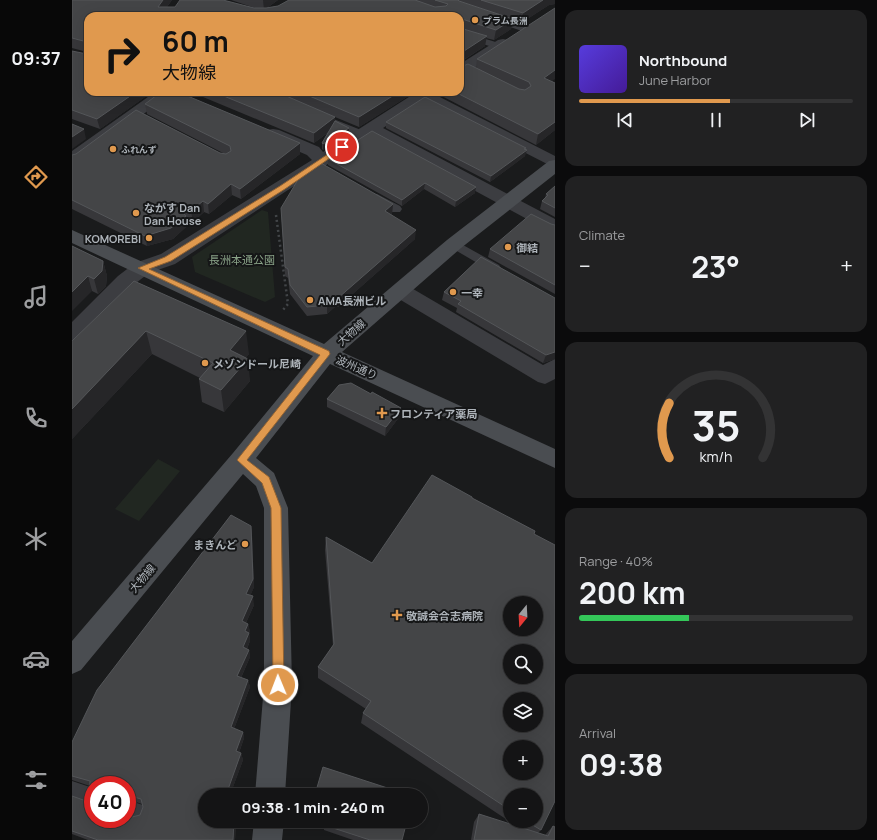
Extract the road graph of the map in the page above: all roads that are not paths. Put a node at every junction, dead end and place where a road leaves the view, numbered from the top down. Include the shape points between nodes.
1 (483, 15) edge
2 (531, 25) joint
3 (464, 35) edge
4 (499, 46) junction
5 (467, 71) edge
6 (168, 96) edge
7 (419, 96) edge
8 (429, 96) edge
9 (321, 116) edge
10 (256, 128) edge
11 (84, 130) edge
12 (367, 131) junction
13 (102, 138) junction
14 (72, 159) edge
15 (555, 164) edge
16 (323, 165) junction
17 (370, 194) edge
18 (509, 202) junction
19 (396, 209) dead end
20 (555, 227) edge
21 (72, 236) edge
22 (454, 244) junction
23 (142, 268) junction
24 (508, 275) edge
25 (401, 291) junction
26 (72, 335) edge
27 (326, 354) junction
28 (555, 367) edge
29 (555, 459) edge
30 (241, 460) junction
31 (72, 661) edge
32 (271, 788) edge
33 (72, 790) edge
34 (84, 794) edge
35 (268, 828) edge
36 (267, 840) edge

1 - 2 lane
2 - 4 street
3 - 4 lane
4 - 5 street
6 - 13 street via 142,117
7 - 12 street
8 - 15 street
9 - 12 lane
10 - 16 street via 312,151
11 - 13 street
12 - 16 street
12 - 18 street
13 - 14 street
15 - 18 street, 大物線
16 - 23 street via 168,259
17 - 19 lane
18 - 20 street
18 - 22 street, 大物線
21 - 23 street, 波州通り
22 - 24 lane
22 - 25 street, 大物線
23 - 26 street via 125,281
23 - 27 street, 波州通り
25 - 27 street, 大物線
25 - 28 street via 545,376
27 - 29 street, 波州通り via 368,371
27 - 30 street, 大物線
30 - 31 street, 大物線
30 - 32 street via 266,480 276,508 278,685
33 - 34 lane
35 - 36 street

